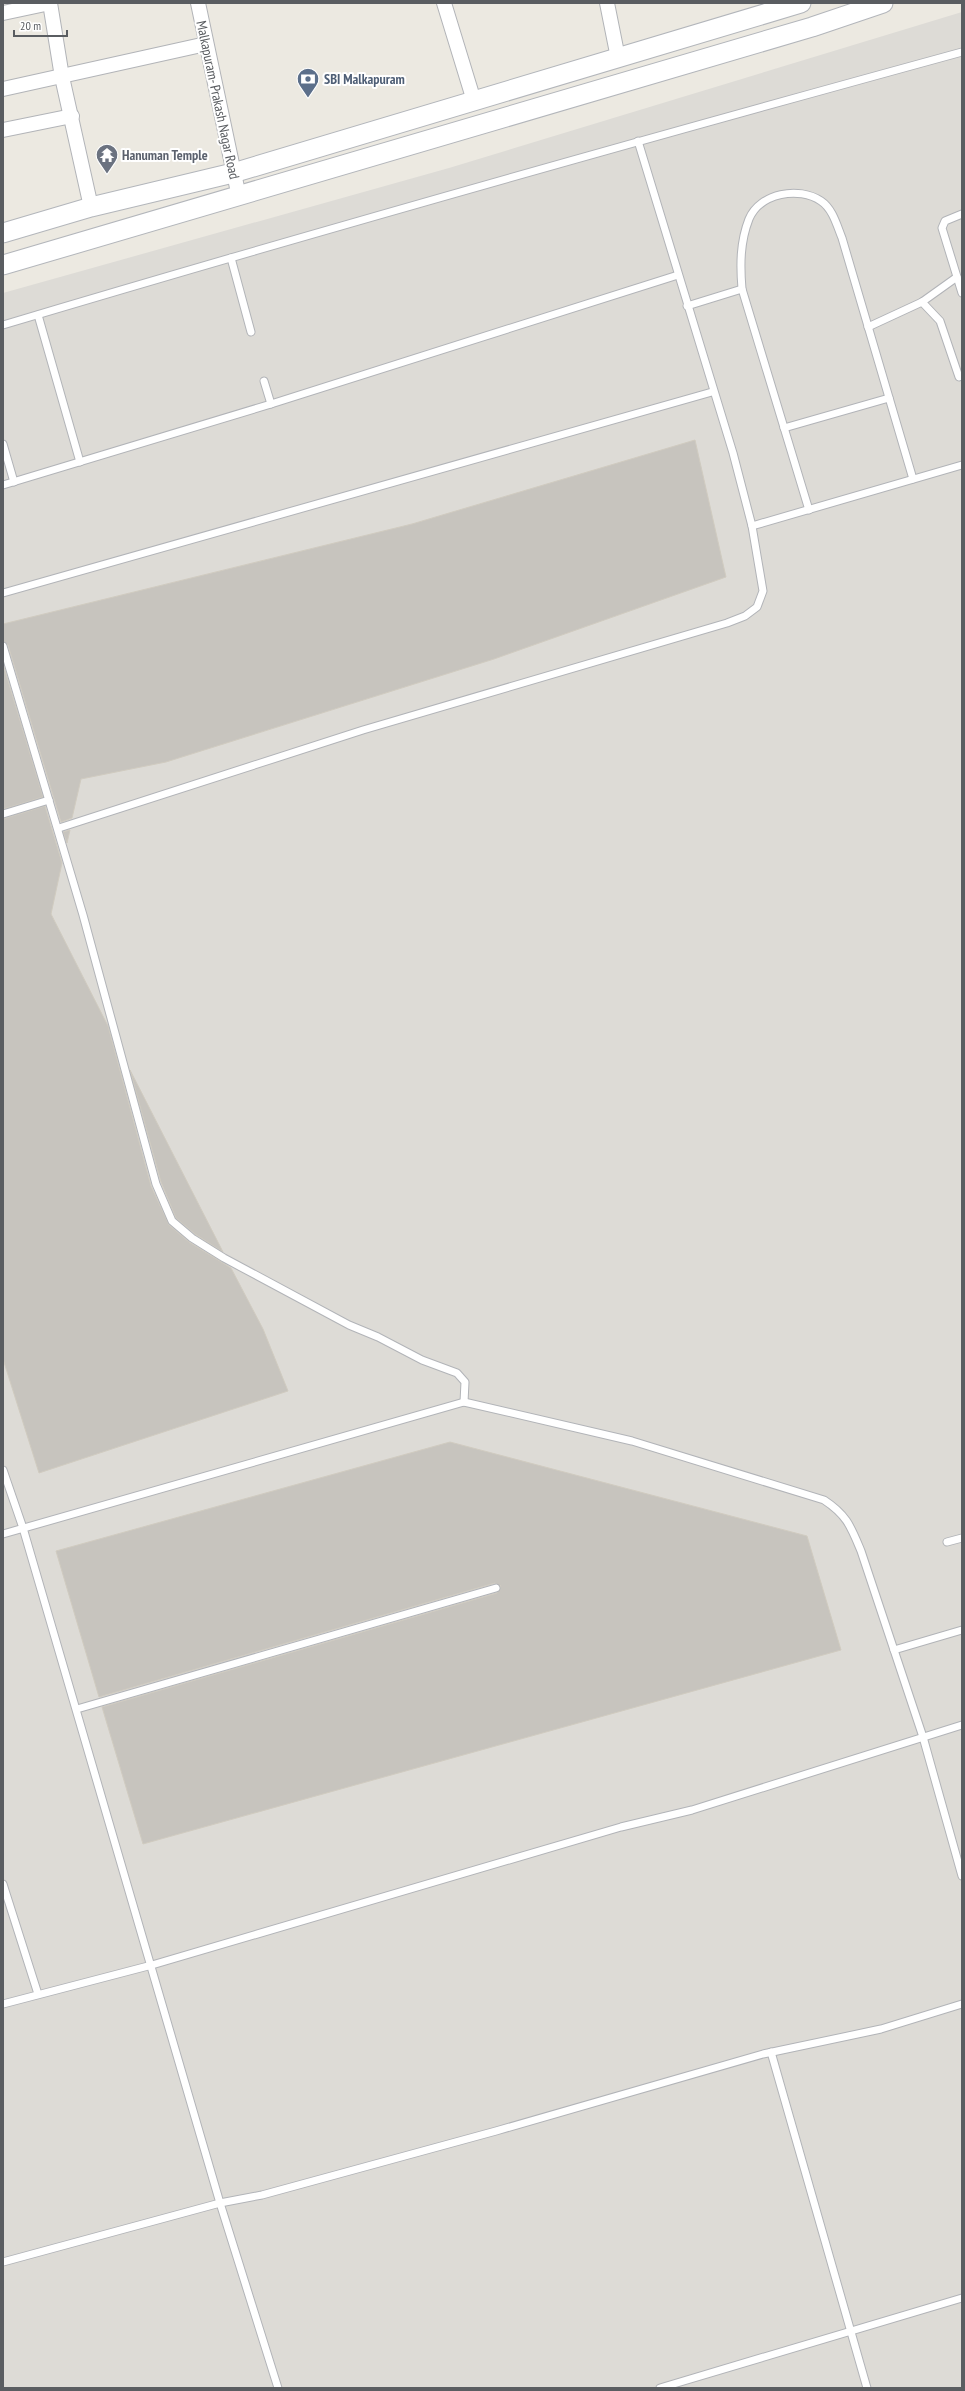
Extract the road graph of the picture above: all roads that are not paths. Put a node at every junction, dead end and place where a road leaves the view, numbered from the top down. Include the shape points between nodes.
1 (50, 3) edge
2 (198, 3) edge
3 (444, 3) edge
4 (607, 3) edge
5 (801, 3) edge
6 (883, 3) edge
7 (3, 13) edge
8 (206, 44) junction
9 (962, 52) edge
10 (618, 58) junction
11 (62, 77) junction
12 (3, 89) edge
13 (474, 101) junction
14 (72, 116) junction
15 (3, 130) edge
16 (638, 141) junction
17 (232, 173) junction
18 (239, 197) junction
19 (91, 207) junction
20 (962, 214) edge
21 (3, 233) edge
22 (231, 258) junction
23 (3, 265) edge
24 (678, 275) junction
25 (957, 277) junction
26 (742, 289) junction
27 (962, 293) edge
28 (922, 302) junction
29 (687, 306) junction
30 (38, 315) junction
31 (3, 325) edge
32 (868, 327) junction
33 (251, 332) dead end
34 (959, 377) dead end
35 (264, 381) dead end
36 (712, 392) junction
37 (889, 398) junction
38 (271, 404) junction
39 (784, 428) junction
40 (3, 444) edge
41 (80, 462) junction
42 (962, 465) edge
43 (913, 479) junction
44 (14, 482) junction
45 (3, 485) edge
46 (809, 510) junction
47 (752, 526) junction
48 (3, 593) edge
49 (3, 646) edge
50 (49, 800) junction
51 (3, 814) edge
52 (59, 828) junction
53 (464, 1402) junction
54 (3, 1470) edge
55 (24, 1528) junction
56 (3, 1534) edge
57 (962, 1538) edge
58 (948, 1542) dead end
59 (496, 1588) dead end
60 (962, 1630) edge
61 (894, 1650) junction
62 (77, 1709) junction
63 (962, 1725) edge
64 (923, 1737) junction
65 (962, 1876) edge
66 (3, 1884) edge
67 (152, 1965) junction
68 (38, 1994) junction
69 (3, 2004) edge
70 (962, 2004) edge
71 (771, 2052) junction
72 (220, 2203) junction
73 (3, 2262) edge
74 (962, 2298) edge
75 (850, 2332) junction
76 (278, 2388) edge
77 (660, 2388) edge
78 (867, 2388) edge

1 - 7 street
1 - 11 street
2 - 8 street, Malkapuram- Prakash Nagar Road
3 - 13 street
4 - 10 street
5 - 10 main road
6 - 18 main road via 804,29
8 - 11 street
8 - 17 street, Malkapuram- Prakash Nagar Road
9 - 16 lane
10 - 13 main road
11 - 12 street
11 - 14 street
13 - 17 main road
14 - 15 street
14 - 19 street
16 - 22 lane
16 - 24 lane
17 - 18 street, Malkapuram- Prakash Nagar Road
17 - 19 main road
18 - 23 main road
19 - 21 main road
20 - 25 lane via 945,221 942,228
22 - 30 lane
22 - 33 lane
24 - 29 lane
24 - 38 lane
25 - 27 lane
25 - 28 lane
26 - 29 lane
26 - 32 lane via 740,258 749,218 763,202 786,192 804,194 821,201 832,215 842,238
26 - 39 lane
28 - 32 lane
28 - 34 lane via 940,321
29 - 36 lane
30 - 31 lane
30 - 41 lane
32 - 37 lane
35 - 38 lane
36 - 47 lane via 733,453
36 - 48 lane
37 - 39 lane
37 - 43 lane
38 - 41 lane
39 - 46 lane
40 - 44 lane
41 - 44 lane
42 - 43 lane
43 - 46 lane
44 - 45 lane
46 - 47 lane
47 - 52 lane via 763,591 757,607 745,616 719,626 363,730
49 - 50 lane
50 - 51 lane
50 - 52 lane
52 - 53 lane via 156,1184 172,1221 192,1238 224,1258 349,1325 422,1360 457,1373 465,1382
53 - 55 lane
53 - 61 lane via 632,1441 824,1500 840,1510 850,1524
54 - 55 lane
55 - 56 lane
55 - 62 lane
57 - 58 lane
59 - 62 lane
60 - 61 lane
61 - 64 lane
62 - 67 lane
63 - 64 lane
64 - 65 lane
64 - 67 lane via 692,1810 621,1827
66 - 68 lane
67 - 68 lane
67 - 72 lane
68 - 69 lane
70 - 71 lane via 880,2029
71 - 72 lane via 262,2195
71 - 75 lane
72 - 73 lane
72 - 76 lane
74 - 75 lane
75 - 77 lane
75 - 78 lane

